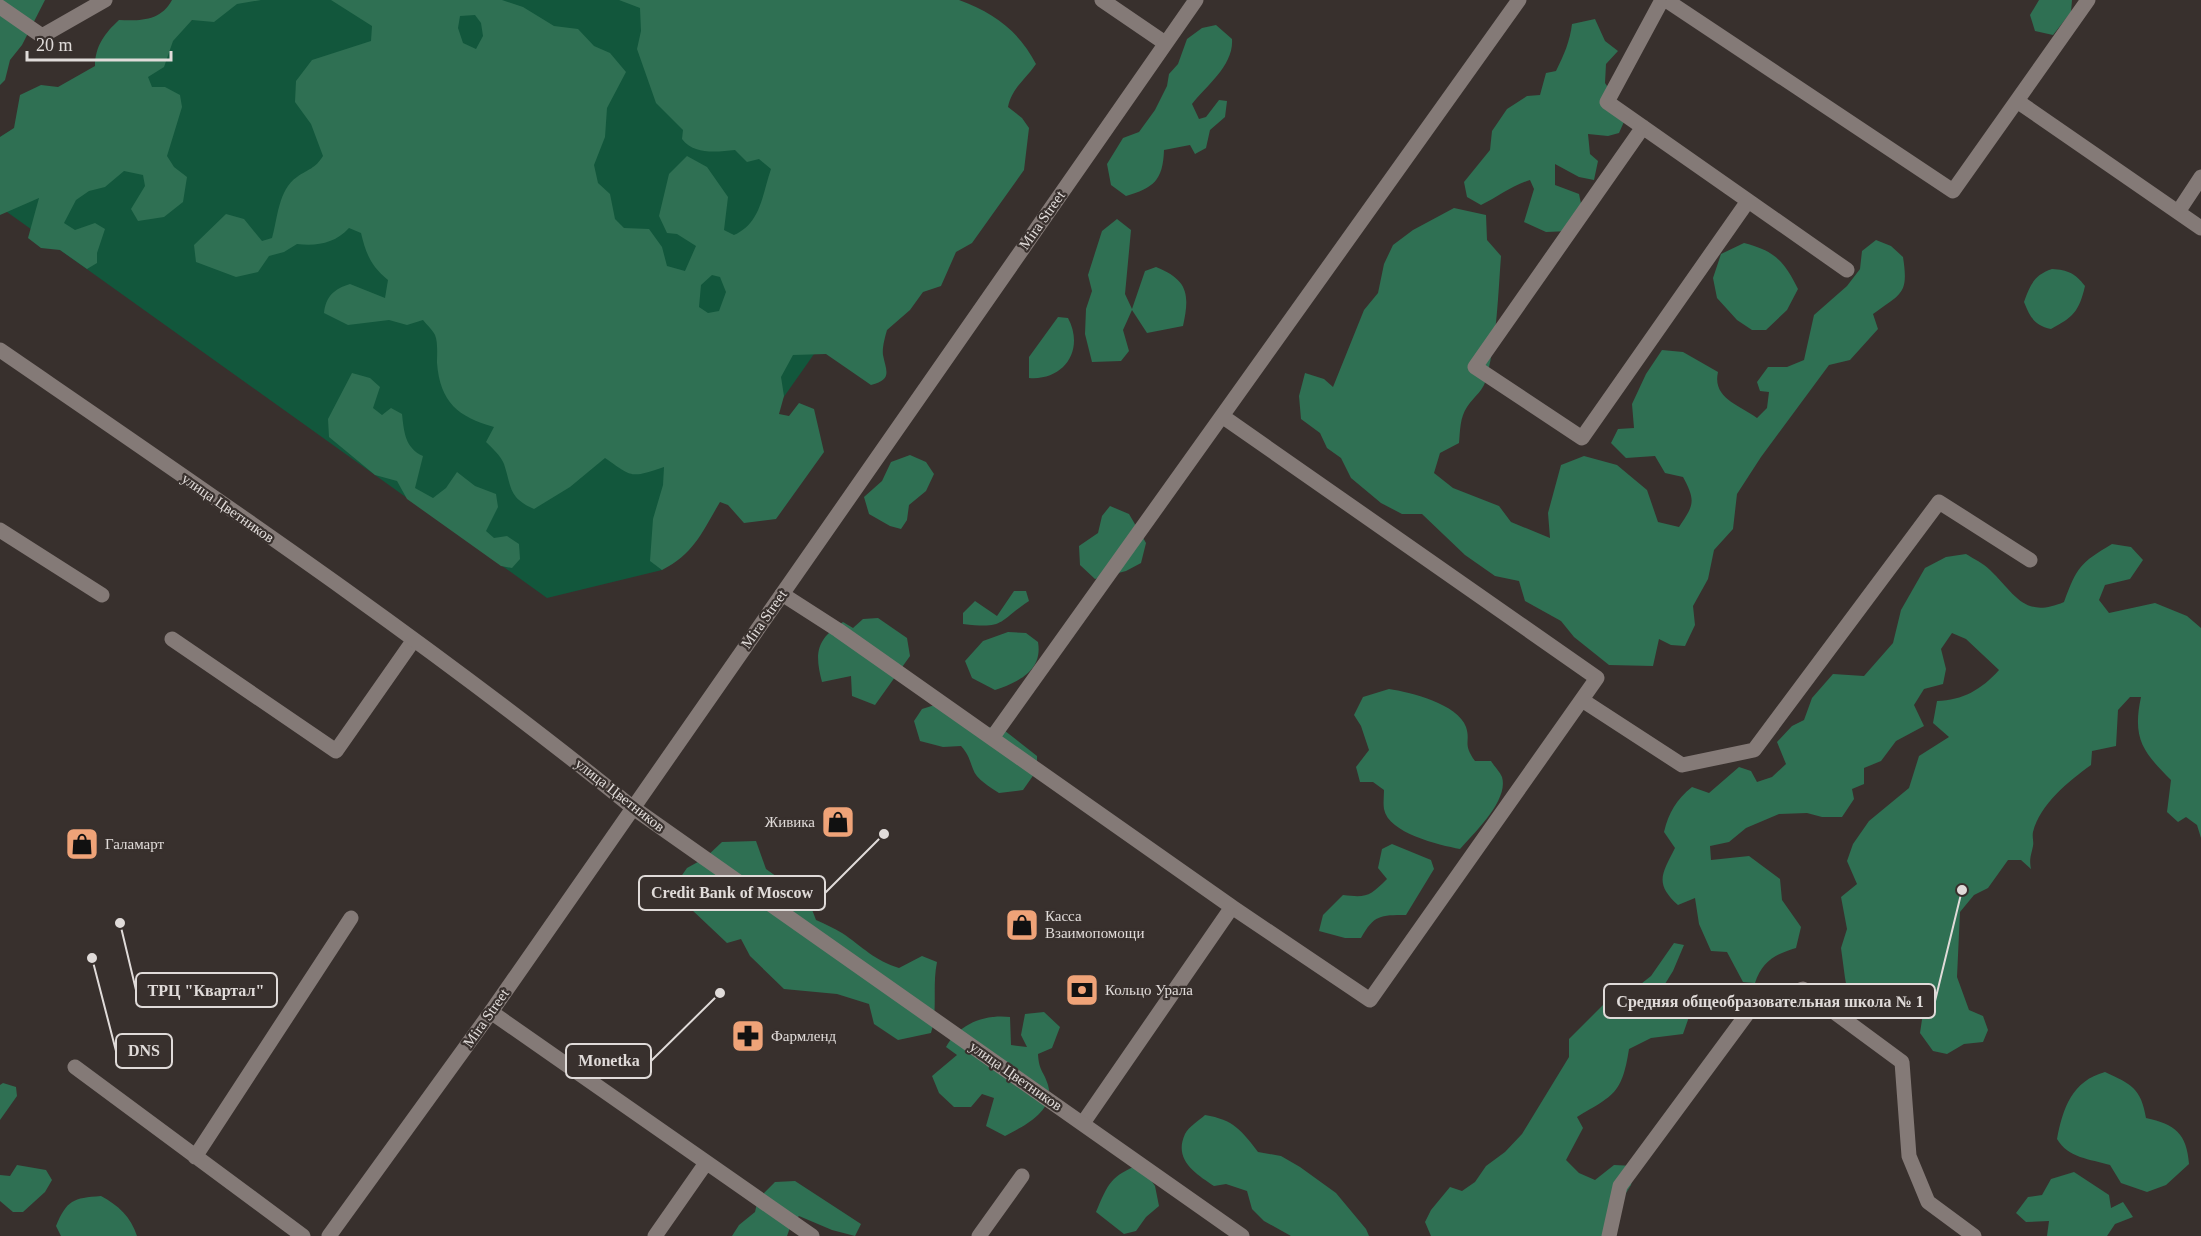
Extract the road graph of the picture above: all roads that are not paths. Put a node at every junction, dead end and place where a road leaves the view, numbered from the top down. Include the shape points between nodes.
1 (105, 0) edge
2 (1102, 0) edge
3 (1196, 0) edge
4 (1520, 0) edge
5 (1664, 0) edge
6 (2088, 0) edge
7 (0, 7) edge
8 (1165, 43) junction
9 (2017, 101) junction
10 (1643, 127) junction
11 (2201, 177) edge
12 (1748, 201) junction
13 (2178, 212) junction
14 (2201, 228) edge
15 (1847, 270) dead end
16 (0, 350) edge
17 (1222, 416) junction
18 (0, 530) edge
19 (2030, 560) dead end
20 (782, 594) junction
21 (102, 595) dead end
22 (172, 639) dead end
23 (413, 641) junction
24 (1582, 700) junction
25 (992, 738) junction
26 (633, 807) junction
27 (1232, 908) junction
28 (351, 918) dead end
29 (490, 1012) junction
30 (75, 1067) dead end
31 (1083, 1123) junction
32 (195, 1157) junction
33 (706, 1162) junction
34 (1022, 1176) dead end
35 (303, 1236) edge
36 (329, 1236) edge
37 (656, 1236) edge
38 (812, 1236) edge
39 (979, 1236) edge
40 (1242, 1236) edge
41 (1609, 1236) edge
42 (1974, 1236) edge

1 - 7 street via 42,36
2 - 8 street
3 - 8 street, Mira Street
4 - 17 street
5 - 9 street via 1953,191
5 - 10 street via 1607,102
6 - 9 street
8 - 20 street, Mira Street
9 - 13 street
10 - 12 street
10 - 12 street via 1475,367 1582,438
11 - 13 street
12 - 15 street
13 - 14 street
16 - 23 street, улица Цветников via 230,508
17 - 24 street via 1597,678
17 - 25 street
18 - 21 street
19 - 24 street via 1939,502 1754,750 1682,765
20 - 25 street
20 - 26 street, Mira Street
22 - 23 street via 336,751
23 - 26 street, улица Цветников via 547,738
24 - 27 street via 1370,1000
25 - 27 street
26 - 29 street, Mira Street
26 - 31 street, улица Цветников
27 - 31 street
28 - 32 street
29 - 33 street
29 - 36 street, Mira Street
30 - 32 street
31 - 40 street, улица Цветников
32 - 35 street
33 - 37 street
33 - 38 street
34 - 39 street
41 - 42 street via 1620,1186 1750,1010 1803,989 1902,1062 1909,1156 1928,1202

